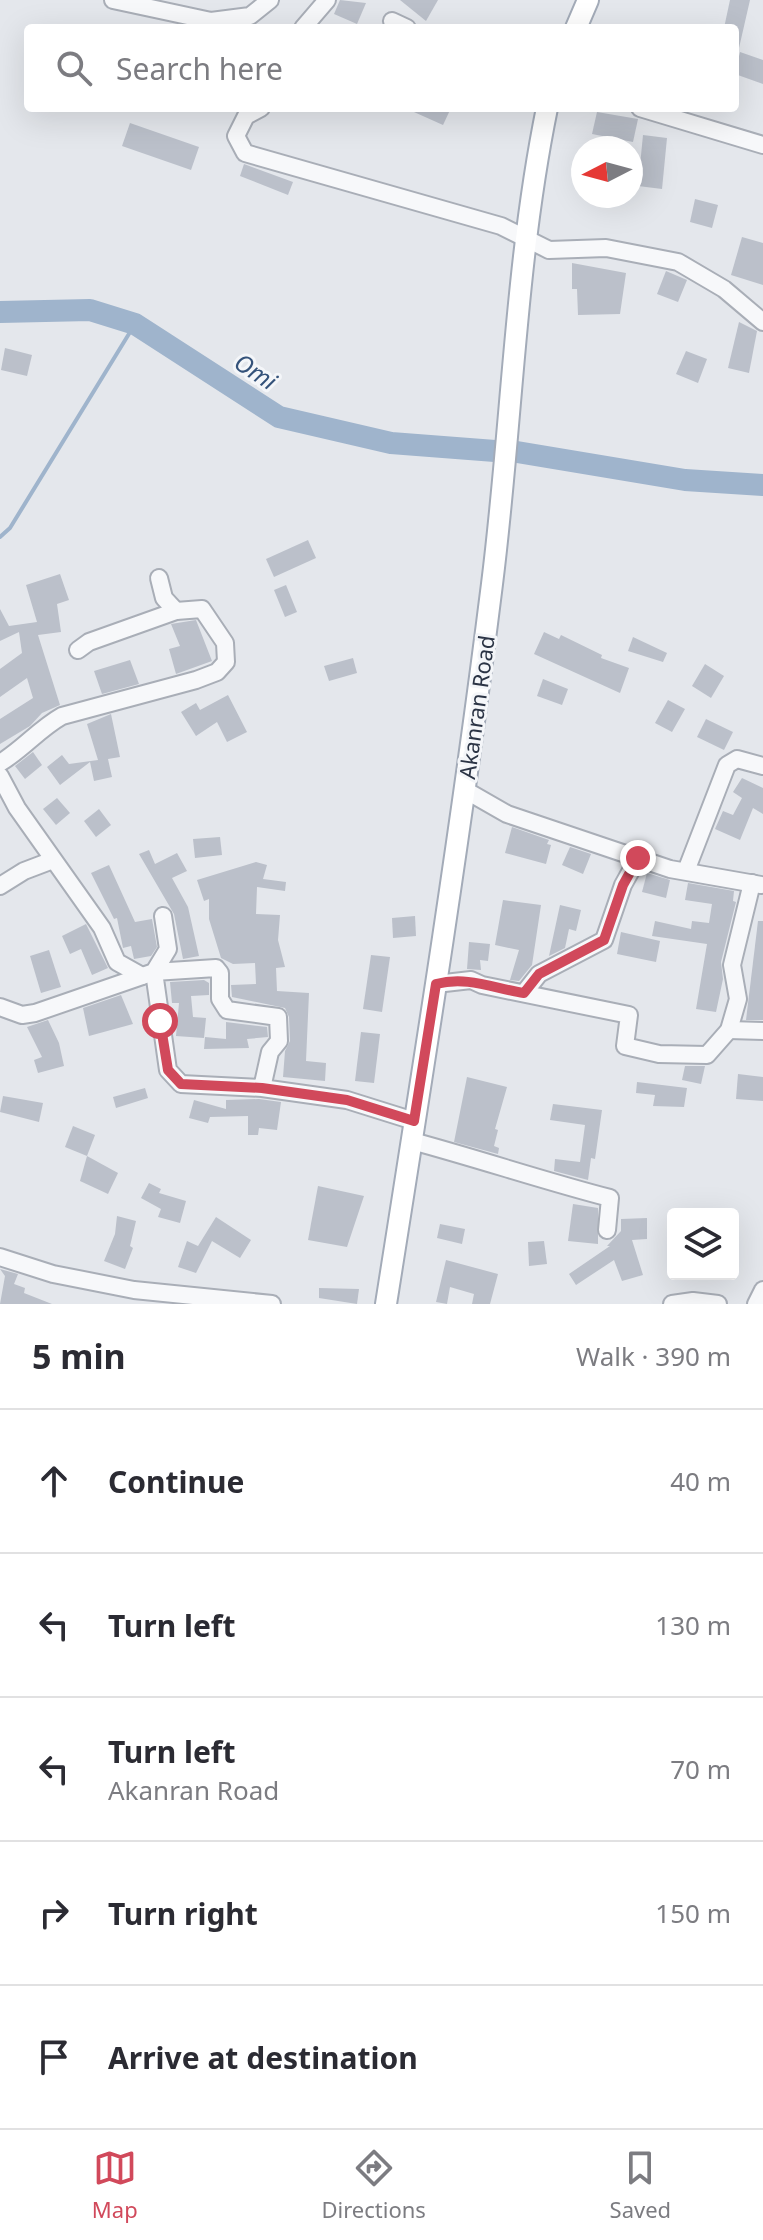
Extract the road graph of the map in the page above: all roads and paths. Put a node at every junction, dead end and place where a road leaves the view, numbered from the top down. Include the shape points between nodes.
1 (113, 0) edge
2 (270, 0) edge
3 (327, 0) edge
4 (581, 2) edge
5 (306, 24) edge
6 (577, 24) edge
7 (254, 112) edge
8 (546, 112) edge
9 (653, 112) edge
10 (763, 145) edge
11 (527, 237) junction
12 (763, 322) edge
13 (159, 578) dead end
14 (176, 611) junction
15 (78, 650) dead end
16 (0, 763) edge
17 (763, 766) edge
18 (0, 776) edge
19 (465, 790) junction
20 (638, 858) junction
21 (53, 860) junction
22 (686, 871) junction
23 (758, 885) edge
24 (0, 886) edge
25 (163, 916) dead end
26 (148, 974) junction
27 (436, 984) junction
28 (524, 993) junction
29 (0, 1007) edge
30 (729, 1030) junction
31 (763, 1031) edge
32 (262, 1088) junction
33 (413, 1131) junction
34 (607, 1230) dead end
35 (0, 1257) edge
36 (763, 1290) edge
37 (272, 1304) edge
38 (386, 1304) edge
39 (672, 1304) edge
40 (718, 1304) edge
41 (756, 1304) edge

1 - 2 street via 211,21 250,16
3 - 5 street
4 - 6 main road
7 - 11 street via 236,136 245,153
8 - 11 main road, Akanran Road
9 - 10 street
11 - 12 street via 549,250 606,248 678,262 724,289
11 - 19 main road, Akanran Road
13 - 14 street via 164,598
14 - 15 street
14 - 16 street via 202,609 209,615 225,643 226,662 217,672 62,716
17 - 22 street via 737,759 727,765
18 - 21 street
19 - 20 street via 507,814
19 - 27 main road, Akanran Road
20 - 22 street
20 - 28 street via 604,940 539,974
21 - 24 street
21 - 26 street via 102,928 117,962
22 - 23 street
23 - 30 street via 735,939 732,965 738,999
25 - 26 street via 168,949
26 - 29 street via 35,1013 22,1015
26 - 32 street via 168,1070 181,1084
26 - 32 street via 216,968 227,1010 278,1017 279,1041 270,1052
27 - 28 street via 471,980
27 - 33 main road, Akanran Road
28 - 30 street via 629,1015 625,1046 659,1054 707,1055
30 - 31 street
32 - 33 street via 347,1100
33 - 34 street via 523,1176 610,1198
33 - 38 main road, Akanran Road
35 - 37 street via 134,1290
36 - 41 street
39 - 40 street

